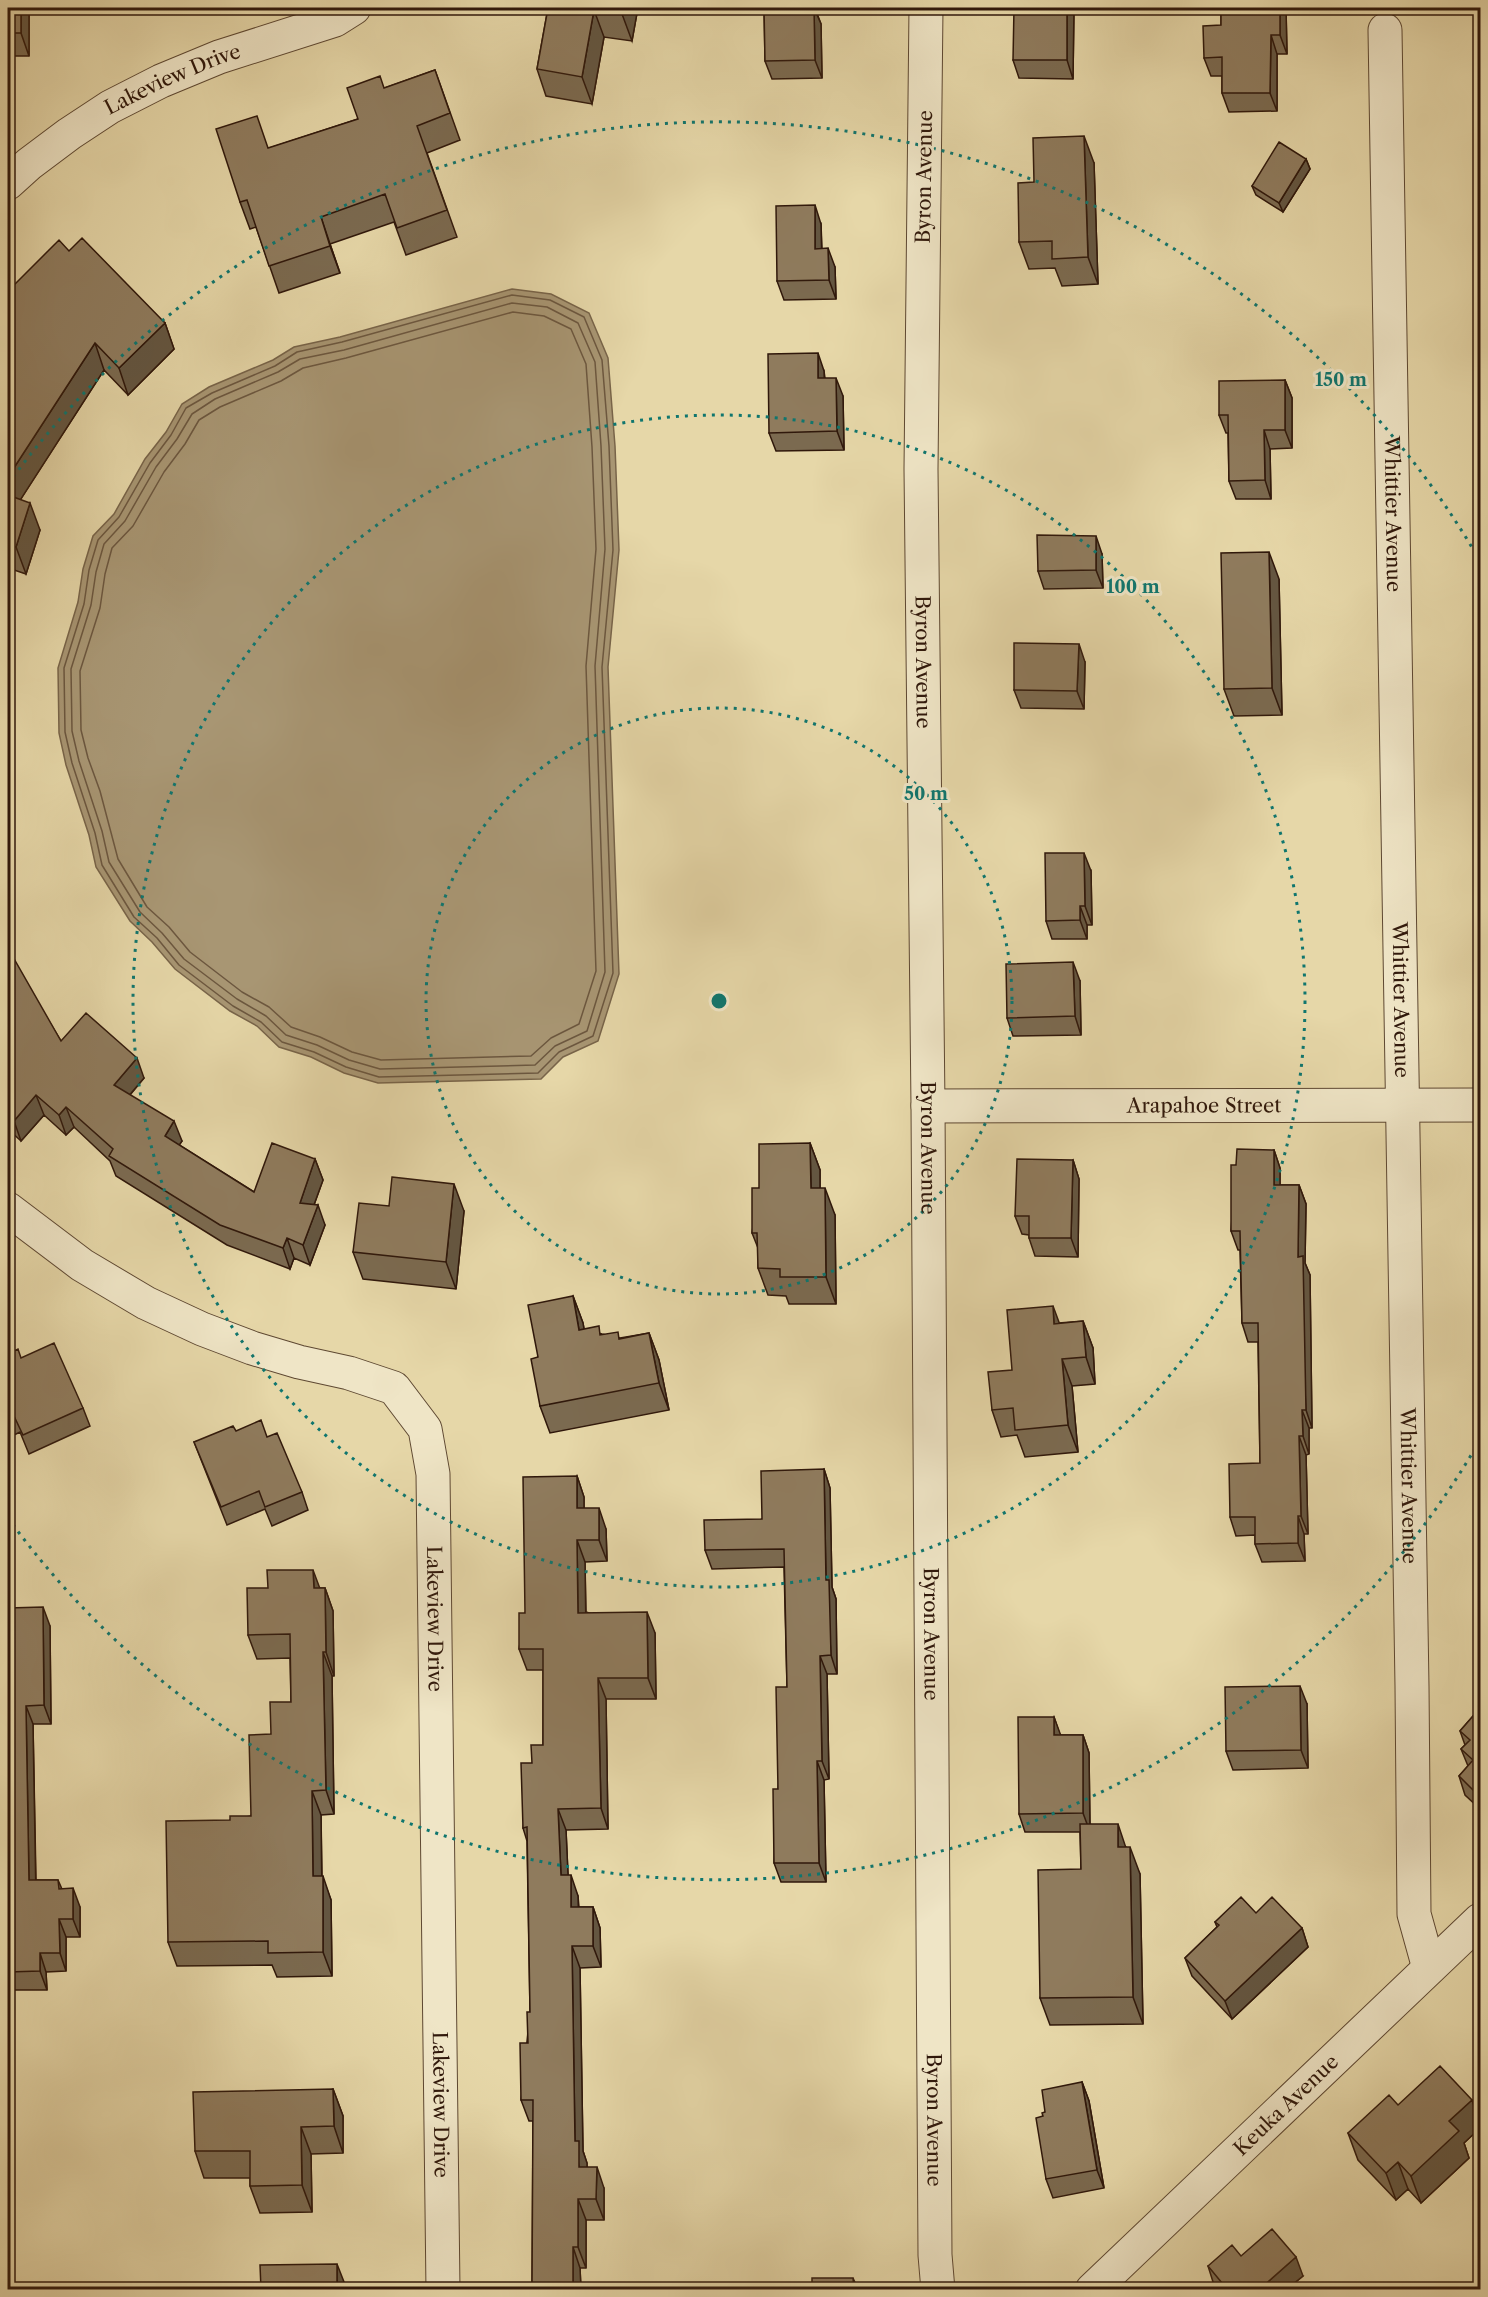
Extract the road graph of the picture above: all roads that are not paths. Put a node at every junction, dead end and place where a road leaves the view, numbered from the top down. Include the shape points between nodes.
1 (354, 8) edge
2 (926, 8) edge
3 (1384, 30) dead end
4 (8, 183) edge
5 (1401, 1104) junction
6 (1480, 1105) edge
7 (928, 1106) junction
8 (8, 1209) edge
9 (1480, 1920) edge
10 (1429, 1968) junction
11 (443, 2289) edge
12 (938, 2289) edge
13 (1092, 2289) edge

1 - 4 street, Lakeview Drive via 335,20 219,57 160,81 69,134
2 - 7 street, Byron Avenue via 921,469
3 - 5 street, Whittier Avenue
5 - 6 street, Arapahoe Street
5 - 7 street, Arapahoe Street
5 - 10 street, Whittier Avenue via 1414,1914
7 - 12 street, Byron Avenue via 934,2243
8 - 11 street, Lakeview Drive via 82,1265 146,1303 202,1329 252,1348 394,1388 425,1429 433,1474
9 - 10 street, Keuka Avenue
10 - 13 street, Keuka Avenue

